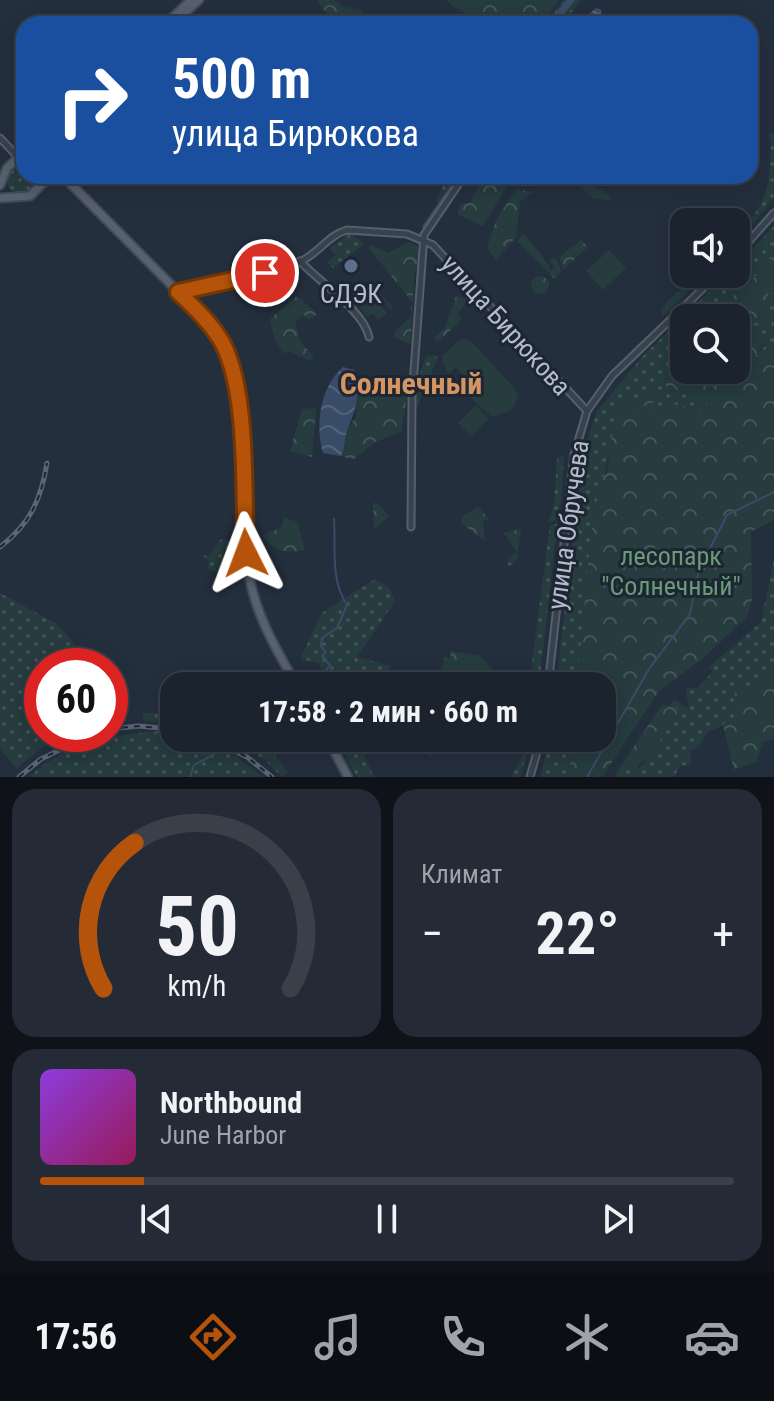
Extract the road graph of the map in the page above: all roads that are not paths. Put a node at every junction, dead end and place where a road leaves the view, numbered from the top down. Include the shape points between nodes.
1 (191, 0) edge
2 (199, 0) edge
3 (174, 16) edge
4 (182, 16) edge
5 (0, 138) edge
6 (16, 150) edge
7 (16, 161) edge
8 (1, 181) edge
9 (42, 184) edge
10 (69, 184) edge
11 (459, 184) edge
12 (16, 197) junction
13 (0, 198) edge
14 (774, 213) edge
15 (424, 240) junction
16 (750, 240) edge
17 (300, 261) junction
18 (703, 288) edge
19 (178, 292) junction
20 (369, 337) dead end
21 (587, 411) junction
22 (411, 527) dead end
23 (290, 672) edge
24 (550, 672) edge
25 (335, 752) edge
26 (537, 752) edge
27 (348, 777) edge
28 (530, 777) edge

1 - 3 main road
2 - 4 main road
5 - 6 street
7 - 8 main road
8 - 12 main road
9 - 12 main road via 30,196
10 - 19 main road
11 - 15 street
12 - 13 main road
14 - 16 street
15 - 17 street, улица Бирюкова via 347,230
15 - 21 street, улица Бирюкова
15 - 22 street, улица Бирюкова via 412,398
17 - 19 street, улица Бирюкова via 255,277
17 - 20 street via 354,309
18 - 21 street, улица Обручева via 612,376
19 - 23 main road via 211,327 240,387 249,578 261,618
21 - 24 street, улица Обручева via 574,455
25 - 27 main road
26 - 28 street

